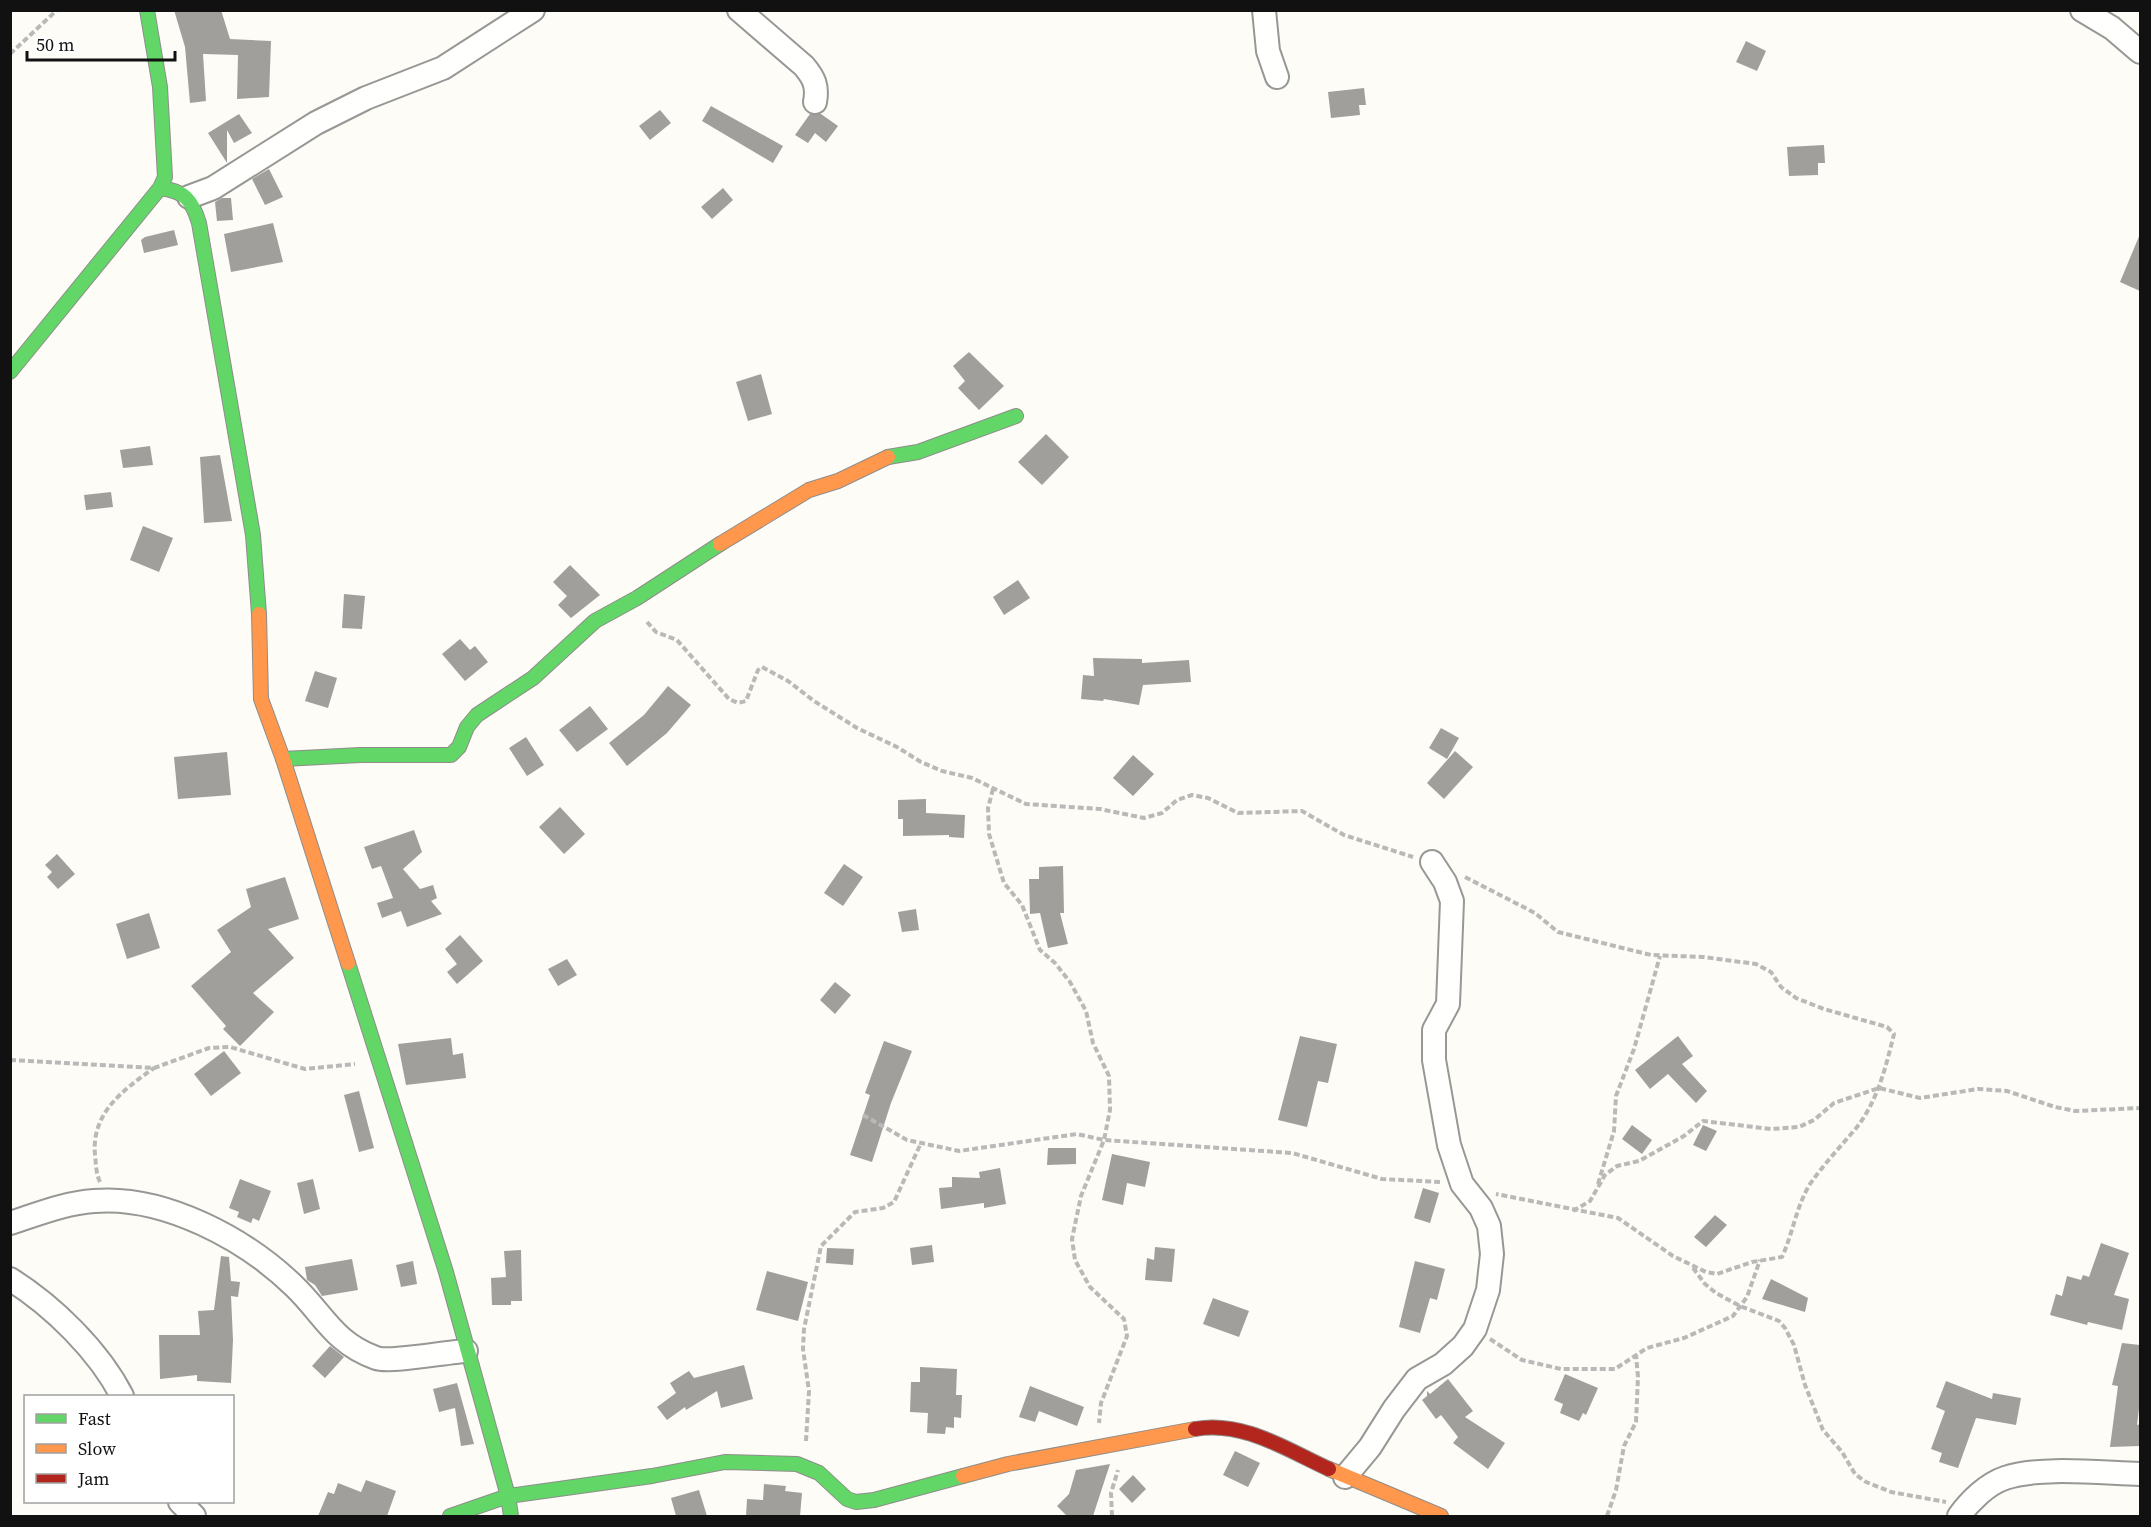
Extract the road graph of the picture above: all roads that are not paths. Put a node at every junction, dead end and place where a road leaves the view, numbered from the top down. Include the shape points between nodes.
1 (147, 10) edge
2 (533, 10) edge
3 (740, 10) edge
4 (1264, 10) edge
5 (2082, 10) edge
6 (2140, 52) edge
7 (1277, 76) dead end
8 (815, 102) dead end
9 (160, 188) junction
10 (189, 197) junction
11 (10, 372) edge
12 (1016, 416) dead end
13 (283, 759) junction
14 (1432, 862) dead end
15 (10, 1223) edge
16 (10, 1279) edge
17 (466, 1351) junction
18 (121, 1395) edge
19 (2140, 1474) edge
20 (1346, 1477) junction
21 (181, 1503) edge
22 (508, 1508) edge
23 (1963, 1511) edge
24 (194, 1516) edge
25 (450, 1516) edge
26 (1441, 1516) edge

1 - 9 street via 160,87 165,177
2 - 10 street via 443,68 326,118 213,188
3 - 8 street via 804,66 817,88
4 - 7 street via 1268,51
5 - 6 street via 2112,28
9 - 10 street
9 - 11 street
10 - 13 street via 206,260 253,536 261,699
12 - 13 street via 918,452 881,458 838,482 808,490 751,523 595,621 533,678 477,715 452,755
13 - 17 street via 446,1272
14 - 20 street via 1452,901 1449,1004 1434,1030 1440,1106 1462,1184 1481,1208 1489,1226 1492,1254 1488,1290 1475,1329 1463,1346 1417,1379
15 - 17 street via 57,1207 96,1201 150,1205 181,1213 246,1248 294,1285 335,1335 378,1359
16 - 18 street via 55,1311 105,1369
17 - 22 street
19 - 23 street via 2026,1472 2003,1479
20 - 22 street via 1238,1429 1207,1426 1008,1464 874,1500 856,1502 840,1494 819,1473 797,1464 725,1462
20 - 26 street
21 - 24 street
22 - 25 street

